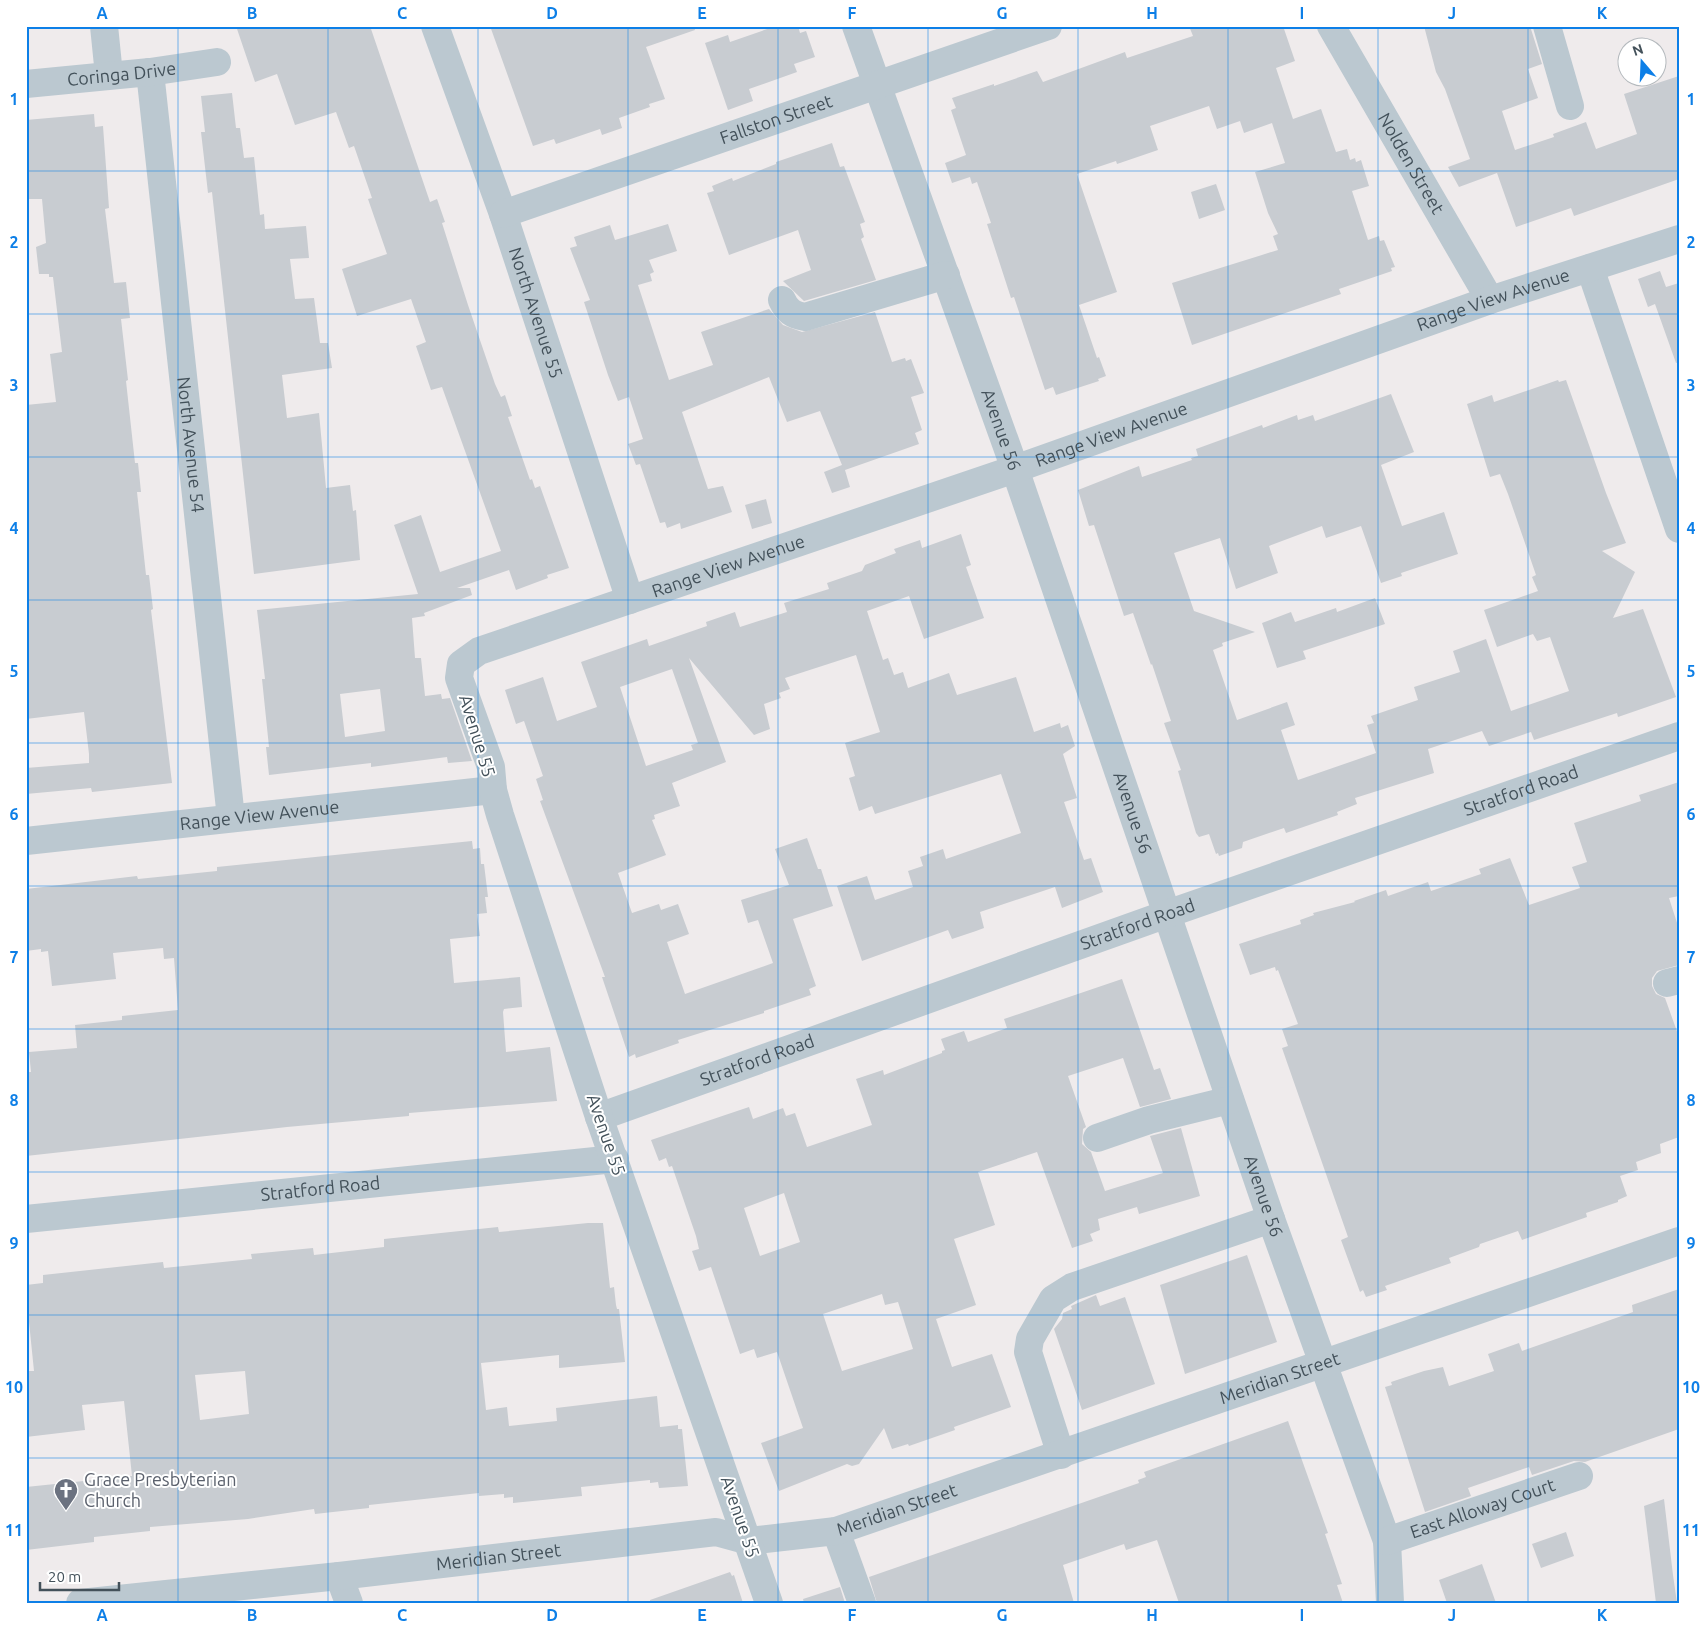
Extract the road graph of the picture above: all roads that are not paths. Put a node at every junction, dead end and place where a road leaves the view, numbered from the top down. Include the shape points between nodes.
1 (104, 26) edge
2 (435, 26) edge
3 (856, 26) edge
4 (1048, 26) edge
5 (1331, 26) edge
6 (1547, 26) edge
7 (216, 62) dead end
8 (150, 72) junction
9 (109, 75) junction
10 (26, 84) edge
11 (877, 85) junction
12 (1570, 106) dead end
13 (503, 214) junction
14 (1679, 239) edge
15 (1590, 268) junction
16 (946, 274) junction
17 (782, 300) dead end
18 (1490, 300) junction
19 (1015, 469) junction
20 (1679, 529) edge
21 (630, 600) junction
22 (462, 664) joint
23 (1679, 736) edge
24 (493, 790) junction
25 (230, 818) junction
26 (26, 841) edge
27 (1167, 914) junction
28 (1230, 1100) junction
29 (599, 1117) junction
30 (1097, 1138) dead end
31 (615, 1159) junction
32 (26, 1219) edge
33 (1271, 1219) junction
34 (1679, 1241) edge
35 (1323, 1365) junction
36 (1061, 1456) junction
37 (1579, 1476) dead end
38 (836, 1531) junction
39 (749, 1541) junction
40 (1387, 1541) junction
41 (339, 1576) junction
42 (80, 1603) edge
43 (349, 1603) edge
44 (769, 1603) edge
45 (862, 1603) edge
46 (1390, 1603) edge

1 - 9 street
2 - 13 street, North Avenue 55
3 - 11 street, Avenue 56
4 - 11 street, Fallston Street
5 - 18 street, Nolden Street
6 - 12 street
7 - 8 street, Coringa Drive
8 - 9 street, Coringa Drive
8 - 25 street, North Avenue 54
9 - 10 street, Coringa Drive
11 - 13 street, Fallston Street
11 - 16 street, Avenue 56
13 - 21 street, North Avenue 55
14 - 15 street, Range View Avenue
15 - 18 street, Range View Avenue
15 - 20 street
16 - 17 street via 805,317 786,310
16 - 19 street, Avenue 56
18 - 19 street, Range View Avenue
19 - 21 street, Range View Avenue
19 - 27 street, Avenue 56
21 - 22 street, Range View Avenue via 479,650
22 - 24 street, Avenue 55 via 459,678 491,767
23 - 27 street, Stratford Road
24 - 25 street, Range View Avenue
24 - 29 street, Avenue 55
25 - 26 street, Range View Avenue
27 - 28 street, Avenue 56
27 - 29 street, Stratford Road
28 - 30 street via 1149,1120
28 - 33 street, Avenue 56
29 - 31 street, Avenue 55
31 - 32 street, Stratford Road
31 - 39 street, Avenue 55
33 - 35 street, Avenue 56
33 - 36 street via 1072,1287 1053,1300 1030,1339 1028,1352
34 - 35 street, Meridian Street
35 - 36 street, Meridian Street
35 - 40 street, Avenue 56
36 - 38 street, Meridian Street
37 - 40 street, East Alloway Court
38 - 39 street, Meridian Street
38 - 45 street
39 - 41 street, Meridian Street via 716,1532
39 - 44 street, Avenue 55
40 - 46 street, Avenue 56
41 - 42 street, Meridian Street
41 - 43 street

